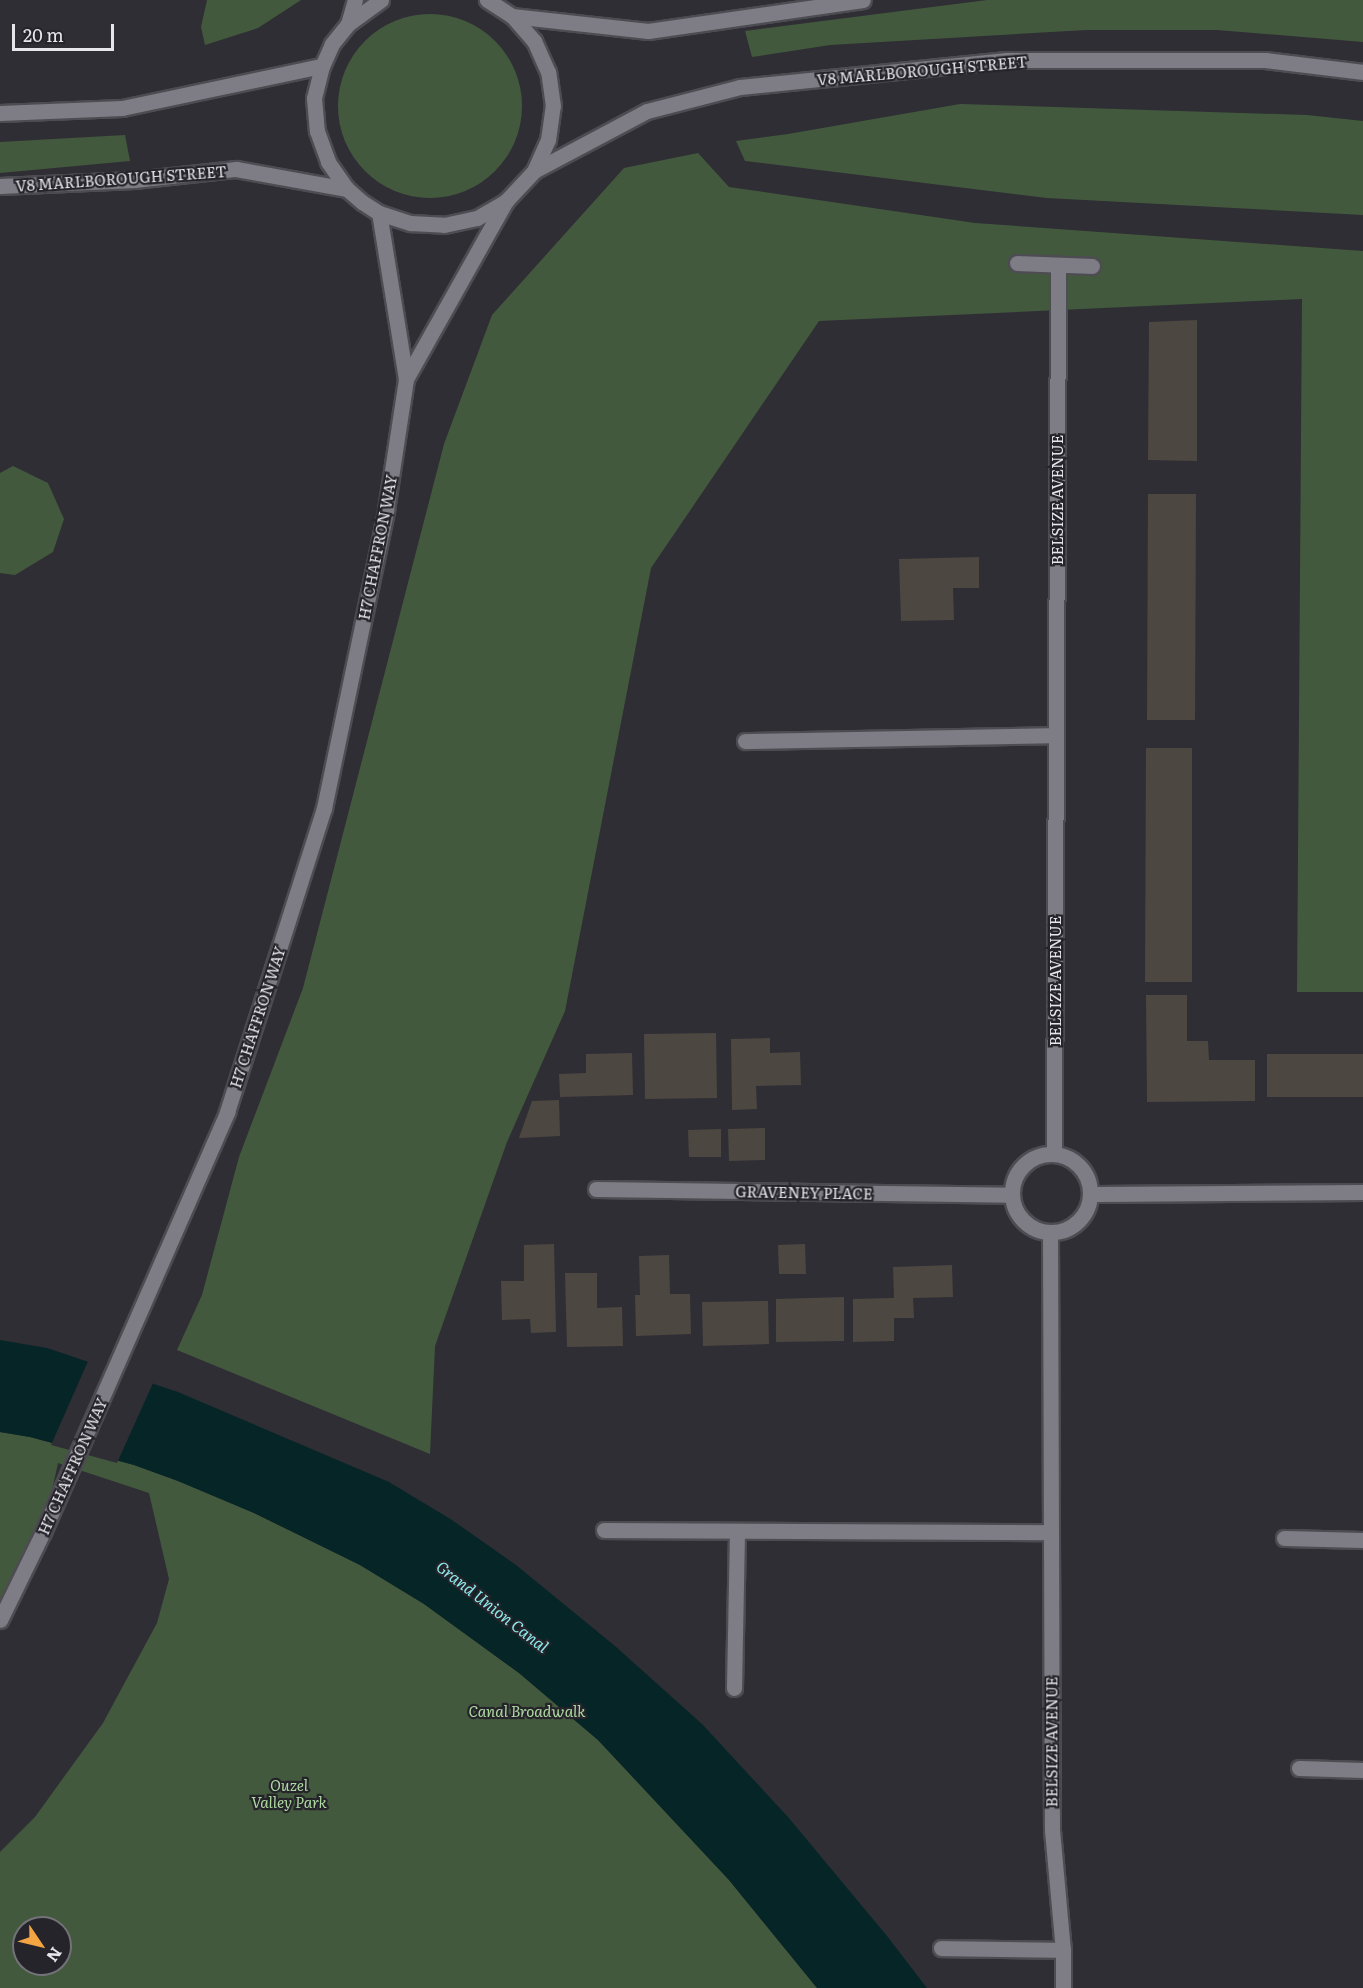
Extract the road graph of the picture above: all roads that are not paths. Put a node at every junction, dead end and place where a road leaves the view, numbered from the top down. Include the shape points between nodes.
1 (356, 0) edge
2 (381, 0) edge
3 (487, 0) edge
4 (863, 0) edge
5 (512, 16) junction
6 (348, 24) junction
7 (321, 66) junction
8 (1363, 72) edge
9 (0, 114) edge
10 (534, 171) junction
11 (0, 186) edge
12 (347, 189) junction
13 (506, 201) junction
14 (379, 213) junction
15 (1017, 263) dead end
16 (1058, 265) junction
17 (1092, 266) dead end
18 (406, 379) junction
19 (1055, 735) junction
20 (746, 741) dead end
21 (1054, 1154) junction
22 (596, 1189) dead end
23 (1363, 1192) edge
24 (1090, 1194) junction
25 (1011, 1195) junction
26 (1050, 1232) junction
27 (604, 1530) dead end
28 (737, 1532) junction
29 (1050, 1532) junction
30 (1284, 1538) dead end
31 (1363, 1540) edge
32 (0, 1620) edge
33 (734, 1688) dead end
34 (1299, 1768) dead end
35 (1363, 1770) edge
36 (941, 1948) dead end
37 (1063, 1950) junction
38 (1062, 1988) edge

1 - 6 street
2 - 6 street
3 - 5 street
4 - 5 street via 648,31
5 - 10 street via 534,41 548,72 553,106 548,140
6 - 7 street
7 - 9 street via 122,108
7 - 12 street via 314,98 317,131 328,162
8 - 10 street, V8 MARLBOROUGH STREET via 1265,60 1007,60 740,87 647,111
10 - 13 street
11 - 12 street, V8 MARLBOROUGH STREET via 134,180 236,169
12 - 14 street
13 - 14 street via 477,218 444,225 410,223
13 - 18 street, H7 CHAFFRON WAY
14 - 18 street, H7 CHAFFRON WAY
15 - 16 street
16 - 17 street
16 - 19 street, BELSIZE AVENUE
18 - 32 street, H7 CHAFFRON WAY via 386,510 324,808 227,1112 43,1532
19 - 20 street
19 - 21 street, BELSIZE AVENUE
21 - 24 street via 1076,1162
21 - 25 street via 1029,1161 1019,1170
22 - 25 street, GRAVENEY PLACE
23 - 24 street
24 - 26 street via 1074,1225
25 - 26 street via 1020,1217 1028,1225
26 - 29 street, BELSIZE AVENUE
27 - 28 street
28 - 29 street
28 - 33 street
29 - 37 street, BELSIZE AVENUE via 1052,1830
30 - 31 street
34 - 35 street
36 - 37 street
37 - 38 street, BELSIZE AVENUE

